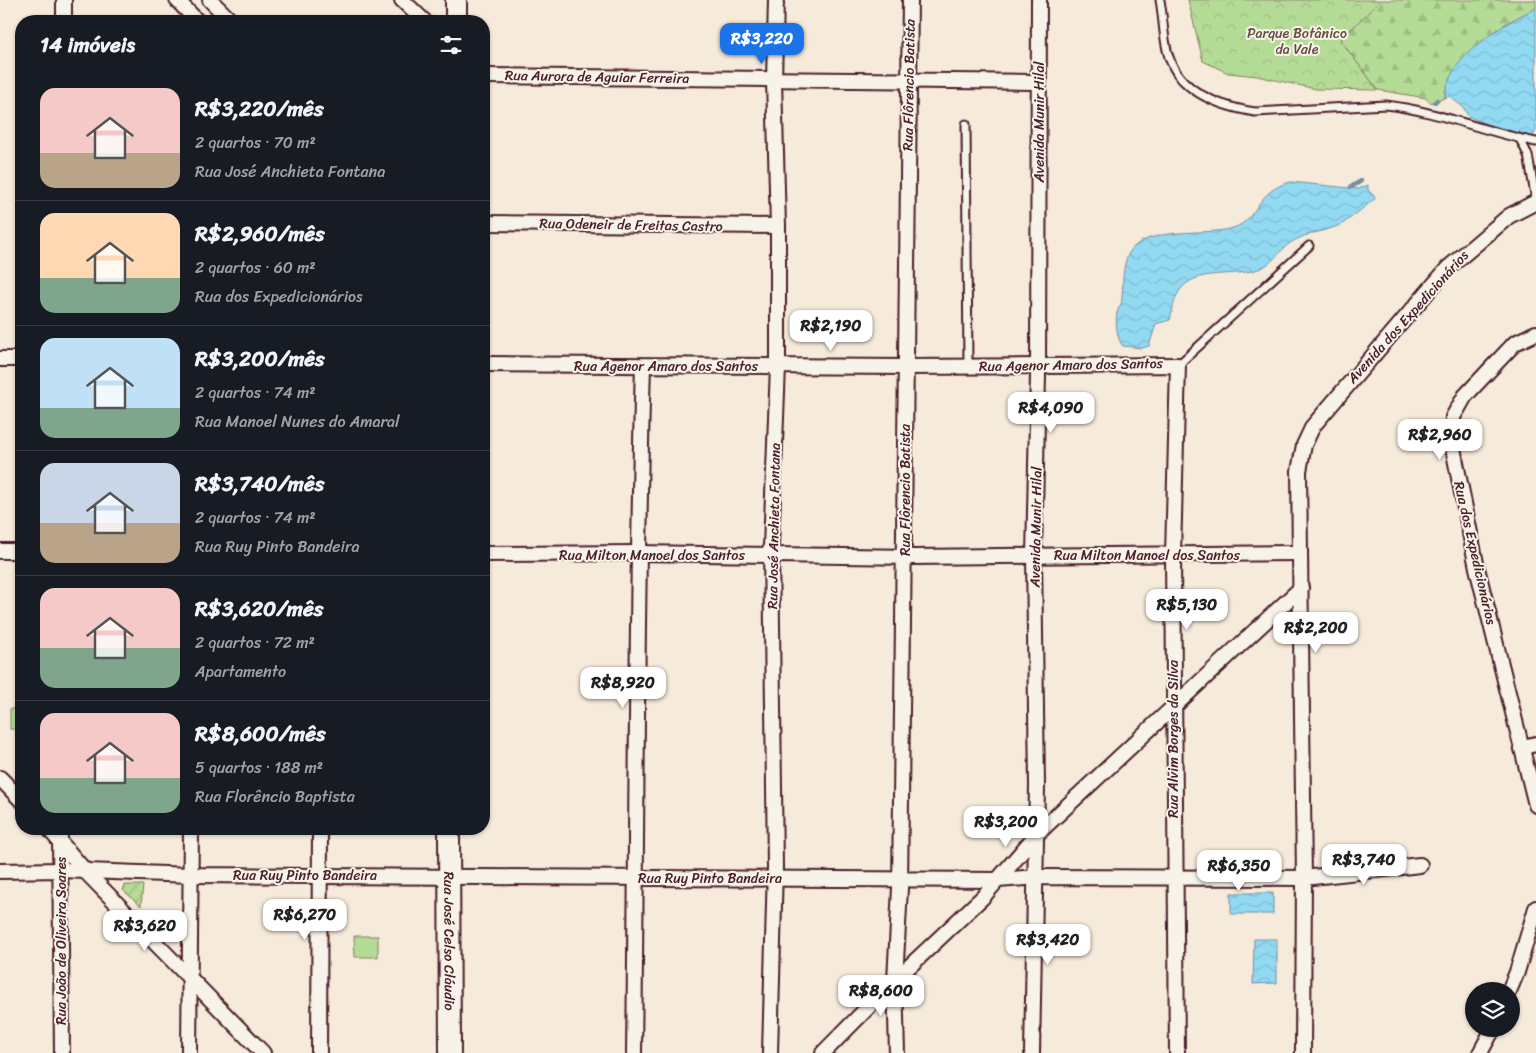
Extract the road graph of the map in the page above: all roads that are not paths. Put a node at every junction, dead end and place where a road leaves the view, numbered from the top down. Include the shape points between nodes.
1 (64, 0) edge
2 (177, 0) edge
3 (210, 0) edge
4 (402, 0) edge
5 (456, 0) edge
6 (776, 0) edge
7 (910, 0) edge
8 (1039, 0) edge
9 (1160, 0) edge
10 (64, 15) edge
11 (191, 15) edge
12 (225, 15) edge
13 (418, 15) edge
14 (456, 15) edge
15 (490, 76) edge
16 (774, 80) junction
17 (909, 82) junction
18 (1039, 82) junction
19 (966, 124) dead end
20 (1520, 139) junction
21 (1536, 142) edge
22 (1536, 201) edge
23 (490, 223) edge
24 (778, 226) junction
25 (1309, 246) dead end
26 (1536, 333) edge
27 (0, 359) edge
28 (15, 359) edge
29 (490, 364) edge
30 (1178, 364) junction
31 (642, 366) junction
32 (778, 366) junction
33 (968, 366) junction
34 (1038, 366) junction
35 (904, 367) junction
36 (0, 551) edge
37 (15, 551) edge
38 (638, 553) junction
39 (490, 554) edge
40 (1300, 554) junction
41 (772, 555) junction
42 (905, 556) junction
43 (1034, 556) junction
44 (1172, 556) junction
45 (1301, 588) junction
46 (1172, 707) junction
47 (1530, 746) edge
48 (0, 778) edge
49 (15, 794) edge
50 (1536, 805) edge
51 (1036, 834) junction
52 (60, 835) edge
53 (61, 835) edge
54 (191, 835) edge
55 (320, 835) edge
56 (449, 835) edge
57 (1420, 865) dead end
58 (61, 870) junction
59 (0, 871) edge
60 (86, 872) junction
61 (191, 875) junction
62 (319, 876) junction
63 (449, 876) junction
64 (1174, 877) junction
65 (637, 878) junction
66 (775, 878) junction
67 (900, 878) junction
68 (1035, 878) junction
69 (1304, 878) junction
70 (998, 880) junction
71 (1536, 908) edge
72 (189, 979) junction
73 (895, 980) junction
74 (1513, 982) edge
75 (1489, 1037) edge
76 (62, 1053) edge
77 (189, 1053) edge
78 (263, 1053) edge
79 (319, 1053) edge
80 (450, 1053) edge
81 (634, 1053) edge
82 (770, 1053) edge
83 (823, 1053) edge
84 (897, 1053) edge
85 (1032, 1053) edge
86 (1177, 1053) edge
87 (1303, 1053) edge
88 (1480, 1053) edge

1 - 10 street
2 - 11 street
3 - 12 street
4 - 13 street
5 - 14 street
6 - 16 street, Rua José Anchieta Fontana
7 - 17 street, Rua Flôrencio Batista
8 - 18 street, Avenida Munir Hilal
9 - 20 lane via 1172,66 1186,85 1208,99 1255,112 1386,105 1403,107 1424,110
15 - 16 street, Rua Aurora de Aguiar Ferreira
16 - 17 street, Rua Aurora de Aguiar Ferreira
16 - 24 street, Rua José Anchieta Fontana
17 - 18 street, Rua Aurora de Aguiar Ferreira
17 - 35 street, Rua Flôrencio Batista
18 - 34 street, Avenida Munir Hilal
19 - 33 lane
20 - 21 lane
20 - 22 lane via 1528,155
22 - 40 street, Avenida dos Expedicionários via 1509,216 1448,268 1313,426 1304,445 1299,470
23 - 24 street, Rua Odeneir de Freitas Castro
24 - 32 street, Rua José Anchieta Fontana
25 - 30 lane
26 - 47 street, Rua dos Expedicionários via 1515,343 1465,396 1453,417 1451,438 1477,568
27 - 28 street
29 - 31 street, Rua Agenor Amaro dos Santos
30 - 34 street, Rua Agenor Amaro dos Santos
30 - 44 street, Rua Alvim Borges da Silva
31 - 32 street, Rua Agenor Amaro dos Santos
31 - 38 street
32 - 35 street, Rua Agenor Amaro dos Santos
32 - 41 street, Rua José Anchieta Fontana
33 - 34 street, Rua Agenor Amaro dos Santos
33 - 35 street, Rua Agenor Amaro dos Santos
34 - 43 street, Avenida Munir Hilal
35 - 42 street, Rua Flôrencio Batista
36 - 37 street
38 - 39 street, Rua Milton Manoel dos Santos
38 - 41 street, Rua Milton Manoel dos Santos
38 - 65 street
40 - 44 street, Rua Milton Manoel dos Santos
40 - 45 street, Avenida dos Expedicionários
41 - 42 street, Rua Milton Manoel dos Santos
41 - 66 street, Rua José Anchieta Fontana
42 - 43 street, Rua Milton Manoel dos Santos
42 - 67 street, Rua Flôrencio Batista
43 - 44 street, Rua Milton Manoel dos Santos
43 - 51 street, Avenida Munir Hilal
44 - 46 street, Rua Alvim Borges da Silva
45 - 46 street
45 - 69 street, Avenida dos Expedicionários
46 - 51 street
46 - 64 street, Rua Alvim Borges da Silva
47 - 50 street, Rua dos Expedicionários
48 - 49 street
51 - 68 street, Avenida Munir Hilal
51 - 70 street
52 - 58 street, Rua João de Oliveira Soares
53 - 60 street
54 - 61 street
55 - 62 street
56 - 63 street, Rua José Celso Cláudio
57 - 69 street, Rua Ruy Pinto Bandeira
58 - 59 street, Rua Ruy Pinto Bandeira
58 - 60 street, Rua Ruy Pinto Bandeira
58 - 76 street, Rua João de Oliveira Soares
60 - 61 street, Rua Ruy Pinto Bandeira
60 - 72 street
61 - 62 street, Rua Ruy Pinto Bandeira
61 - 72 street
62 - 63 street, Rua Ruy Pinto Bandeira
62 - 79 street
63 - 65 street, Rua Ruy Pinto Bandeira
63 - 80 street, Rua José Celso Cláudio
64 - 68 street, Rua Ruy Pinto Bandeira
64 - 69 street, Rua Ruy Pinto Bandeira
64 - 86 street, Rua Alvim Borges da Silva
65 - 66 street, Rua Ruy Pinto Bandeira
65 - 81 street
66 - 67 street, Rua Ruy Pinto Bandeira
66 - 82 street, Rua José Anchieta Fontana
67 - 70 street, Rua Ruy Pinto Bandeira
67 - 73 street, Rua Flôrencio Batista
68 - 70 street, Rua Ruy Pinto Bandeira
68 - 85 street, Avenida Munir Hilal
69 - 87 street, Avenida dos Expedicionários
70 - 73 street
71 - 74 street
72 - 77 street
72 - 78 street
73 - 83 street
73 - 84 street, Rua Flôrencio Batista
75 - 88 street

